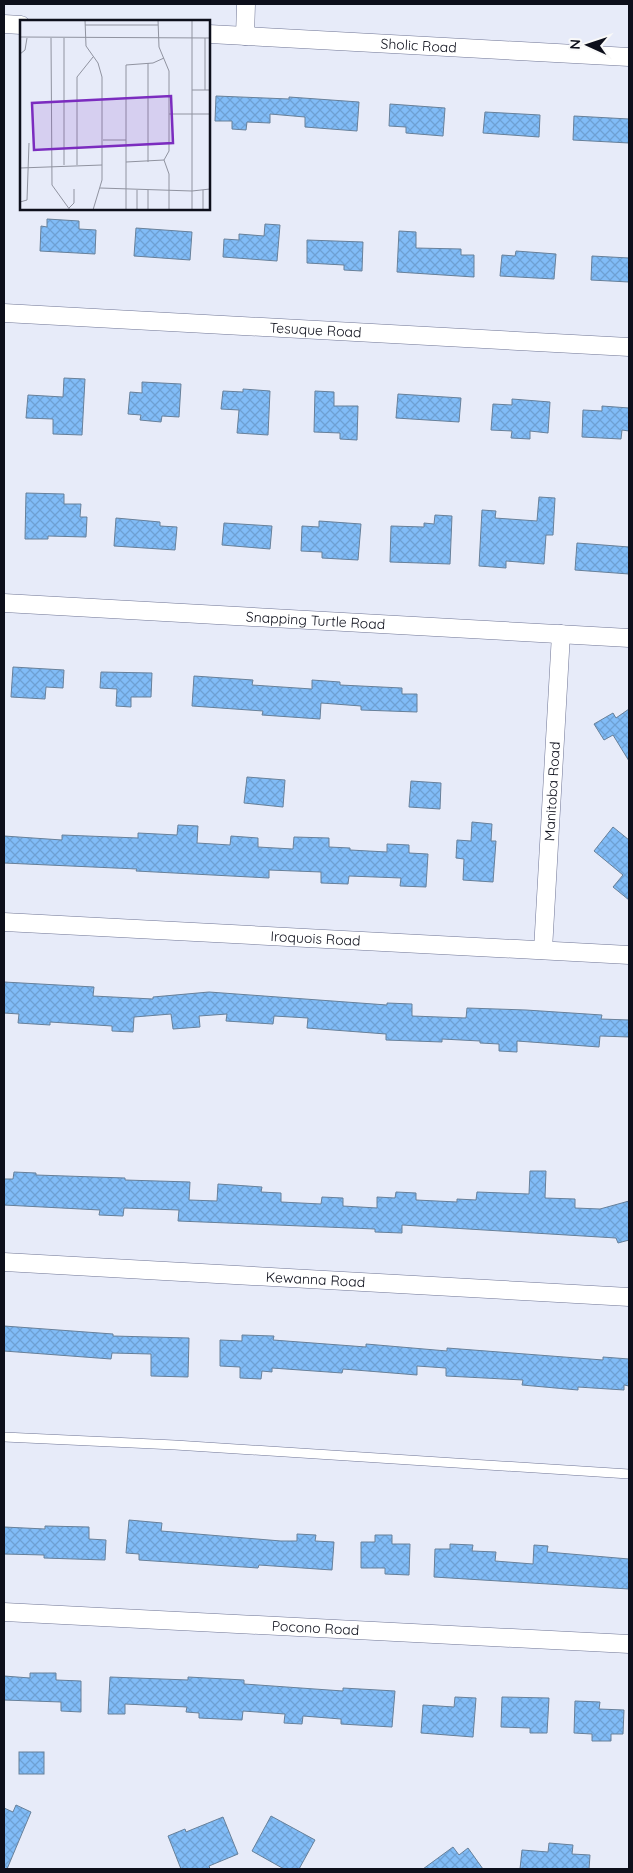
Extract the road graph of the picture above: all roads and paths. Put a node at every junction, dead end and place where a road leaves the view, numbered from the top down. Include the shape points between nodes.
1 (246, 4) edge
2 (4, 24) edge
3 (20, 25) edge
4 (210, 34) edge
5 (245, 36) junction
6 (629, 57) edge
7 (4, 313) edge
8 (629, 347) edge
9 (4, 603) edge
10 (561, 634) junction
11 (629, 638) edge
12 (4, 922) edge
13 (543, 950) junction
14 (629, 955) edge
15 (4, 1262) edge
16 (629, 1297) edge
17 (4, 1437) edge
18 (629, 1474) edge
19 (4, 1612) edge
20 (629, 1644) edge

1 - 5 street
2 - 3 street
4 - 5 street, Sholic Road
5 - 6 street, Sholic Road
7 - 8 street, Tesuque Road
9 - 10 street, Snapping Turtle Road
10 - 11 street, Snapping Turtle Road
10 - 13 street, Manitoba Road
12 - 13 street, Iroquois Road
13 - 14 street, Iroquois Road
15 - 16 street, Kewanna Road
17 - 18 lane
19 - 20 street, Pocono Road

